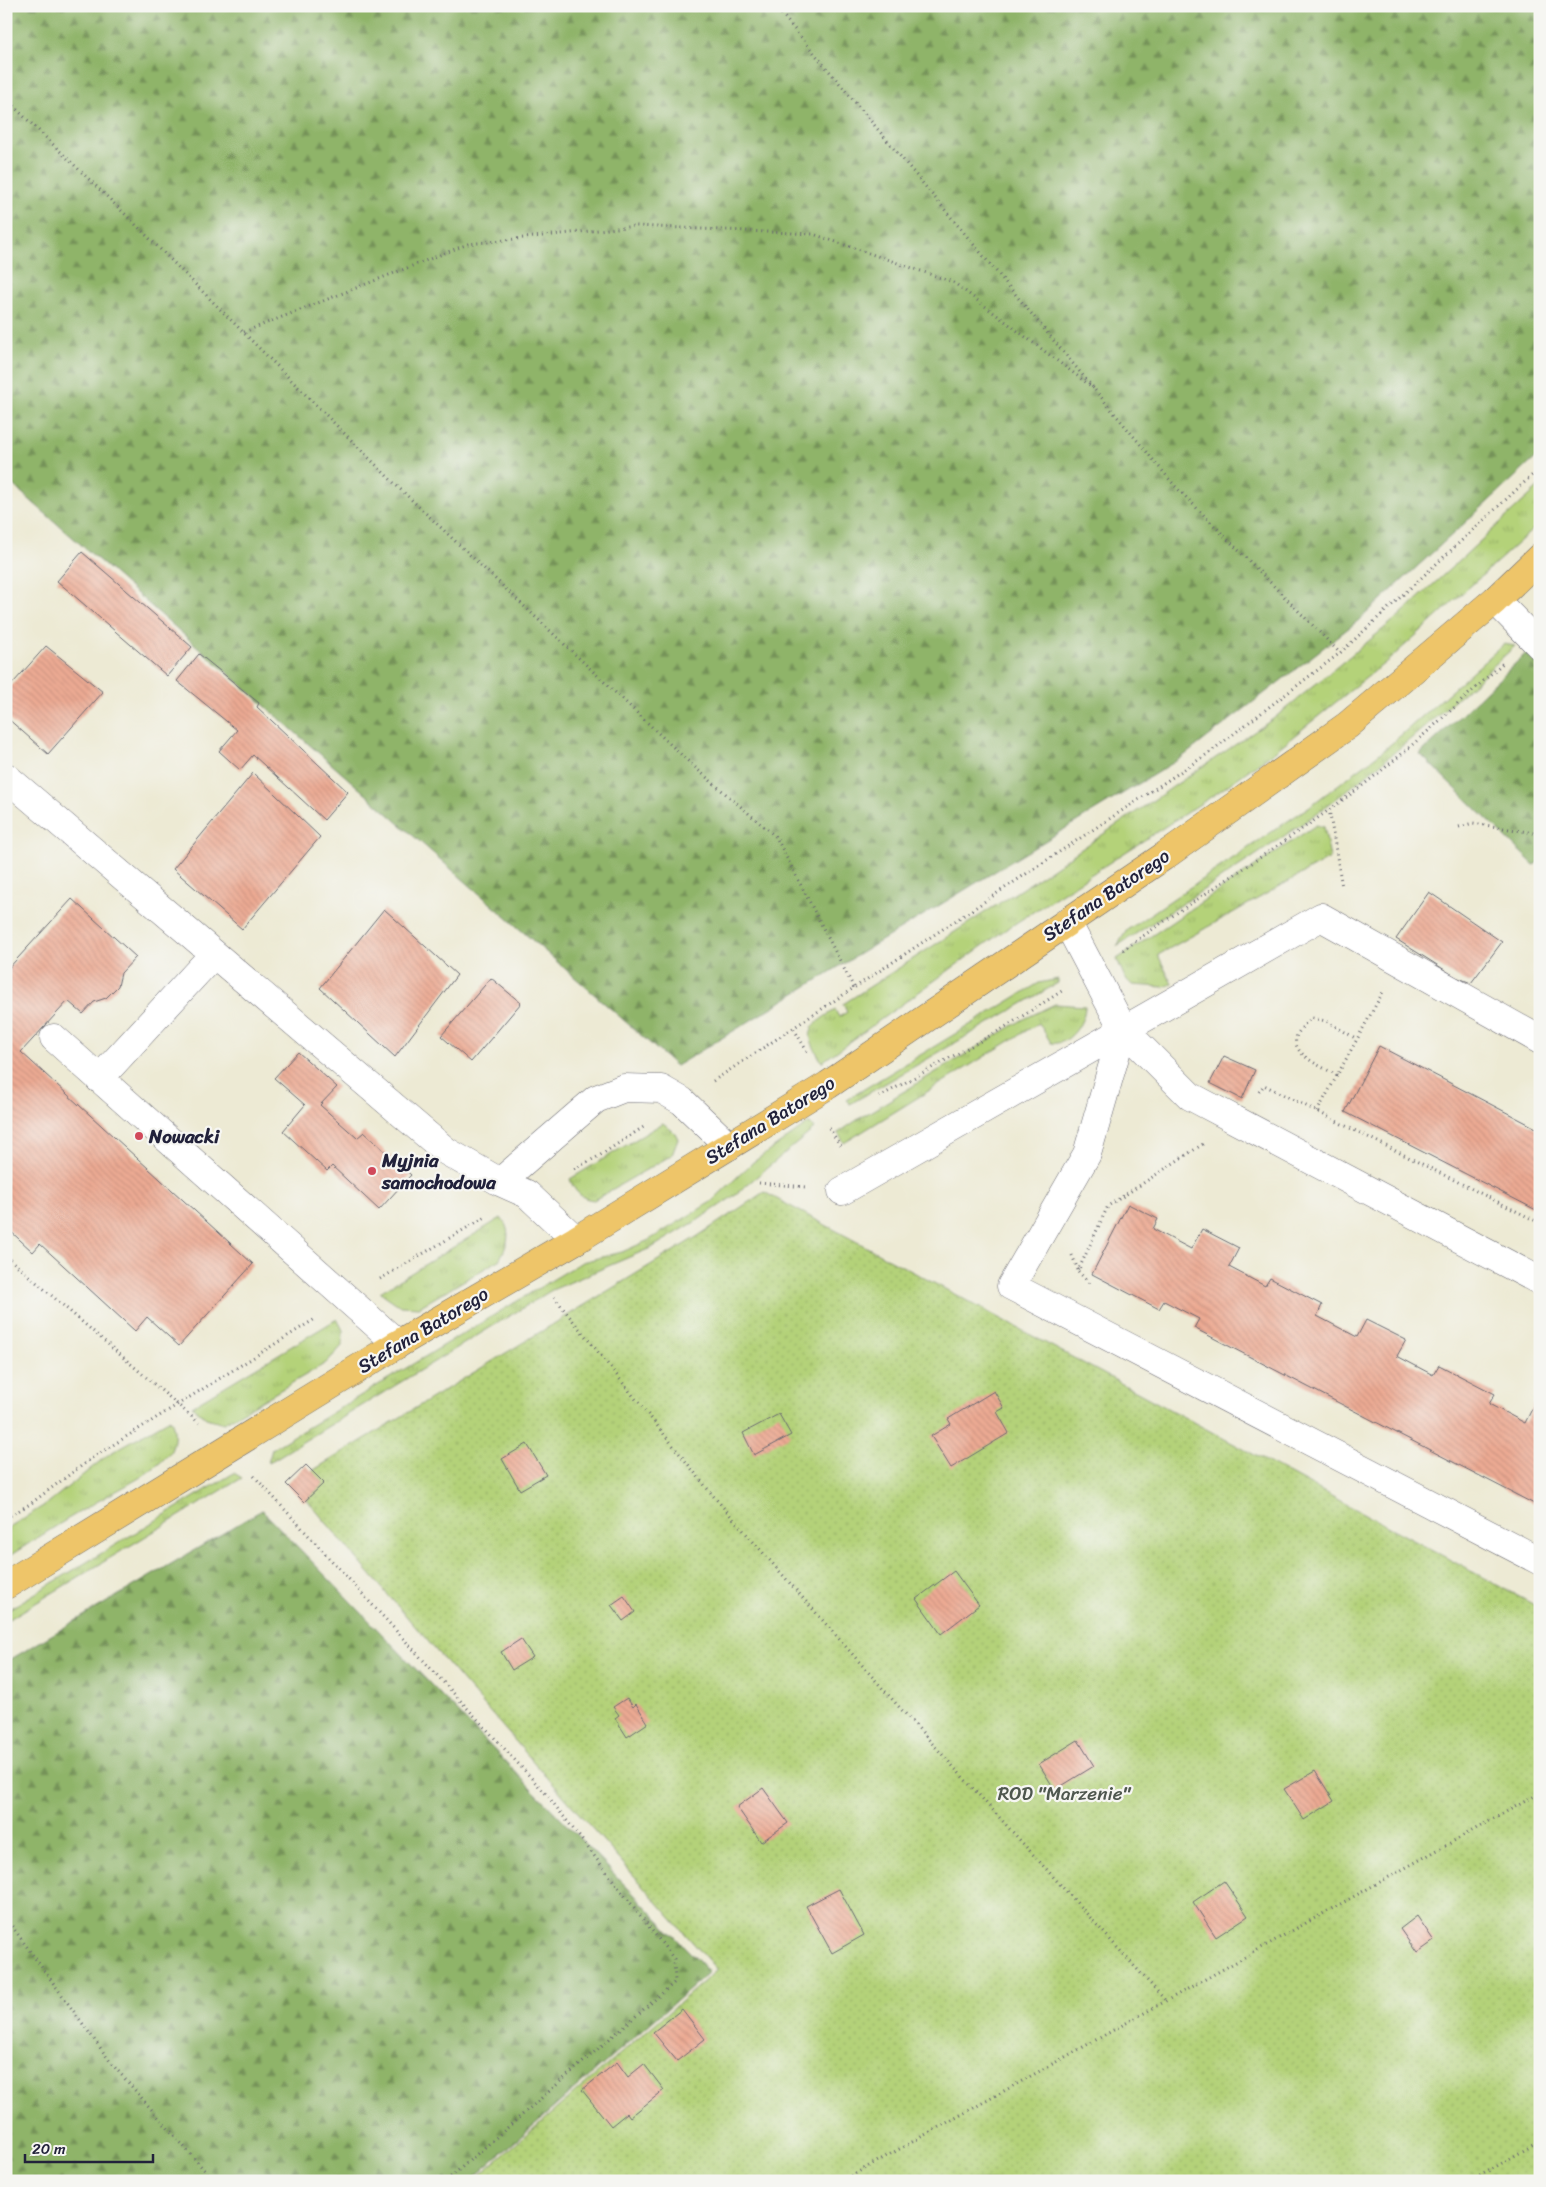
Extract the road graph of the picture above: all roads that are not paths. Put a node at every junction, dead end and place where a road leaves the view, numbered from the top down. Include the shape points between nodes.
1 (1540, 557) edge
2 (1495, 600) junction
3 (1536, 641) edge
4 (6, 777) edge
5 (1067, 922) junction
6 (214, 954) junction
7 (1123, 1029) junction
8 (54, 1038) dead end
9 (1540, 1040) edge
10 (99, 1078) junction
11 (729, 1146) junction
12 (500, 1182) junction
13 (842, 1191) road end
14 (576, 1240) junction
15 (1540, 1281) edge
16 (398, 1344) junction
17 (1540, 1561) edge
18 (6, 1585) edge

1 - 2 main road, Stefana Batorego
2 - 3 street
2 - 5 main road, Stefana Batorego via 1348,726
4 - 6 street
5 - 7 street
5 - 11 main road, Stefana Batorego via 828,1085
6 - 10 street
6 - 12 street via 446,1151
7 - 9 street via 1320,917
7 - 13 street
7 - 15 street via 1190,1096
7 - 17 street via 1087,1154 1011,1286
8 - 10 street
10 - 16 street
11 - 12 street via 682,1102 661,1089 624,1088 596,1099
11 - 14 main road, Stefana Batorego
12 - 14 street via 527,1194
14 - 16 main road, Stefana Batorego
16 - 18 main road, Stefana Batorego

